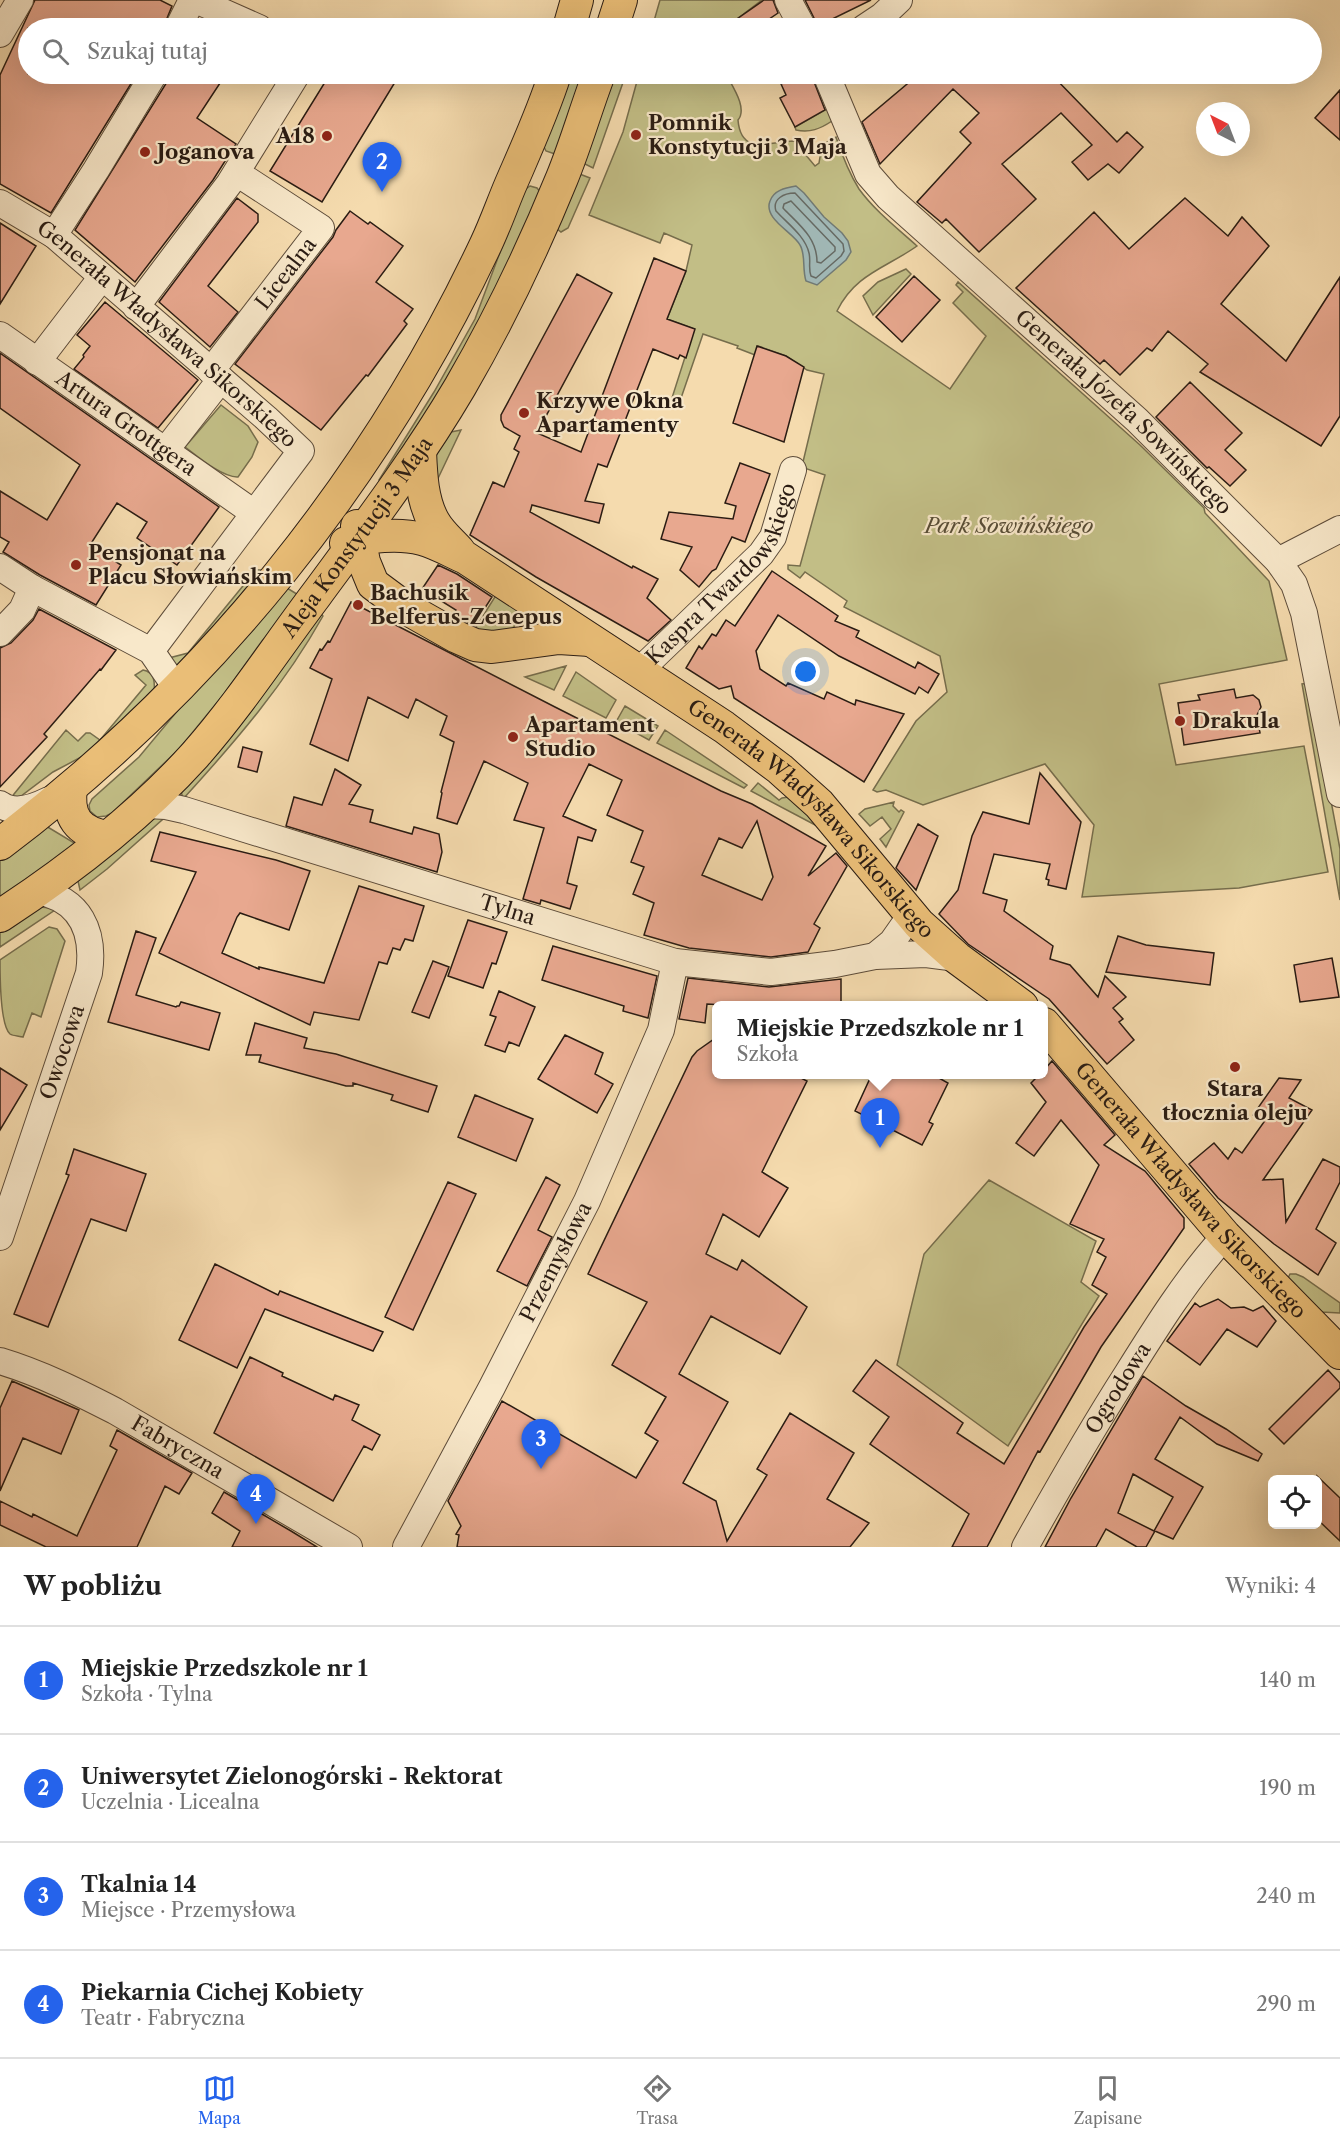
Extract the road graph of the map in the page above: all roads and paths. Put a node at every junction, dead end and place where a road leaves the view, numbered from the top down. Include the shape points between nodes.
1 (20, 0) edge
2 (194, 0) edge
3 (577, 0) edge
4 (621, 0) edge
5 (788, 0) edge
6 (899, 0) edge
7 (184, 18) edge
8 (236, 18) edge
9 (572, 18) edge
10 (615, 18) edge
11 (798, 18) edge
12 (879, 18) edge
13 (0, 34) edge
14 (148, 84) edge
15 (291, 84) edge
16 (552, 84) edge
17 (595, 84) edge
18 (830, 84) edge
19 (522, 159) junction
20 (237, 173) junction
21 (563, 176) junction
22 (0, 203) edge
23 (54, 235) junction
24 (102, 277) junction
25 (136, 307) junction
26 (0, 335) edge
27 (39, 363) junction
28 (216, 375) junction
29 (165, 451) junction
30 (420, 451) junction
31 (793, 470) dead end
32 (357, 472) junction
33 (254, 513) junction
34 (1340, 529) edge
35 (358, 539) junction
36 (466, 558) junction
37 (1278, 561) junction
38 (0, 567) edge
39 (285, 570) junction
40 (374, 584) junction
41 (32, 588) junction
42 (316, 595) junction
43 (0, 633) edge
44 (590, 640) junction
45 (151, 651) junction
46 (639, 671) junction
47 (177, 689) junction
48 (71, 788) junction
49 (1340, 794) edge
50 (0, 804) edge
51 (147, 805) junction
52 (106, 837) junction
53 (0, 844) edge
54 (37, 891) junction
55 (911, 915) junction
56 (0, 916) edge
57 (875, 956) junction
58 (957, 958) junction
59 (675, 962) junction
60 (1016, 1001) edge
61 (1048, 1029) edge
62 (1225, 1236) junction
63 (0, 1237) edge
64 (1338, 1349) edge
65 (0, 1361) edge
66 (349, 1547) edge
67 (406, 1547) edge
68 (1025, 1547) edge

1 - 13 street
2 - 7 street
2 - 8 street
3 - 9 main road
4 - 10 main road
5 - 11 street
6 - 12 street
14 - 23 street
15 - 20 street
16 - 19 main road, Aleja Konstytucji 3 Maja
17 - 21 main road, Aleja Konstytucji 3 Maja
18 - 37 street, Generała Józefa Sowińskiego via 868,174 888,197 1137,420
19 - 21 main road
19 - 32 main road, Aleja Konstytucji 3 Maja via 449,320
20 - 25 street
20 - 28 street, Licealna via 321,228
21 - 30 main road, Aleja Konstytucji 3 Maja via 496,321
22 - 23 street, Generała Władysława Sikorskiego
23 - 24 street, Generała Władysława Sikorskiego
24 - 25 street, Generała Władysława Sikorskiego
24 - 27 street
25 - 28 street, Generała Władysława Sikorskiego
26 - 27 street, Artura Grottgera
27 - 29 street, Artura Grottgera
28 - 29 street, Licealna
28 - 33 street, Generała Władysława Sikorskiego via 301,451
29 - 33 street, Artura Grottgera
30 - 35 main road, Aleja Konstytucji 3 Maja
30 - 36 main road via 426,504 434,523
31 - 46 street, Kaspra Twardowskiego via 773,537 761,554
32 - 35 main road, Generała Władysława Sikorskiego
32 - 39 main road, Aleja Konstytucji 3 Maja
33 - 45 street, Generała Władysława Sikorskiego
34 - 37 street
35 - 36 main road, Generała Władysława Sikorskiego via 423,539
35 - 39 main road, Generała Władysława Sikorskiego via 325,549
35 - 40 main road, Generała Władysława Sikorskiego
35 - 42 main road, Aleja Konstytucji 3 Maja
36 - 44 main road, Generała Władysława Sikorskiego
37 - 49 street, Generała Józefa Sowińskiego via 1294,584 1304,613
38 - 41 street
39 - 47 main road, Aleja Konstytucji 3 Maja
40 - 42 main road via 347,583
40 - 44 main road, Generała Władysława Sikorskiego via 404,607 475,645 492,647 559,638
41 - 43 street via 22,610
41 - 45 street
42 - 51 main road, Aleja Konstytucji 3 Maja via 195,755
44 - 46 main road, Generała Władysława Sikorskiego
45 - 47 street
46 - 55 main road, Generała Władysława Sikorskiego via 780,769 819,804
47 - 48 main road, Aleja Konstytucji 3 Maja
48 - 50 street via 31,807 17,810
48 - 52 main road via 69,804 80,826 91,834
48 - 53 main road, Aleja Konstytucji 3 Maja
51 - 52 main road, Aleja Konstytucji 3 Maja
51 - 59 street, Tylna via 184,810
52 - 54 main road, Aleja Konstytucji 3 Maja
54 - 56 main road, Aleja Konstytucji 3 Maja
54 - 63 street, Owocowa via 54,894 80,916 92,953 89,973
55 - 57 street via 892,942
55 - 58 main road, Generała Władysława Sikorskiego
57 - 58 street, Tylna via 926,954
57 - 59 street, Tylna via 771,972
58 - 60 main road, Generała Władysława Sikorskiego
59 - 67 street, Przemysłowa via 661,1030 587,1201
61 - 62 main road, Generała Władysława Sikorskiego
62 - 64 main road, Generała Władysława Sikorskiego
62 - 68 street, Ogrodowa via 1197,1268 1145,1345
65 - 66 street, Fabryczna via 115,1410

